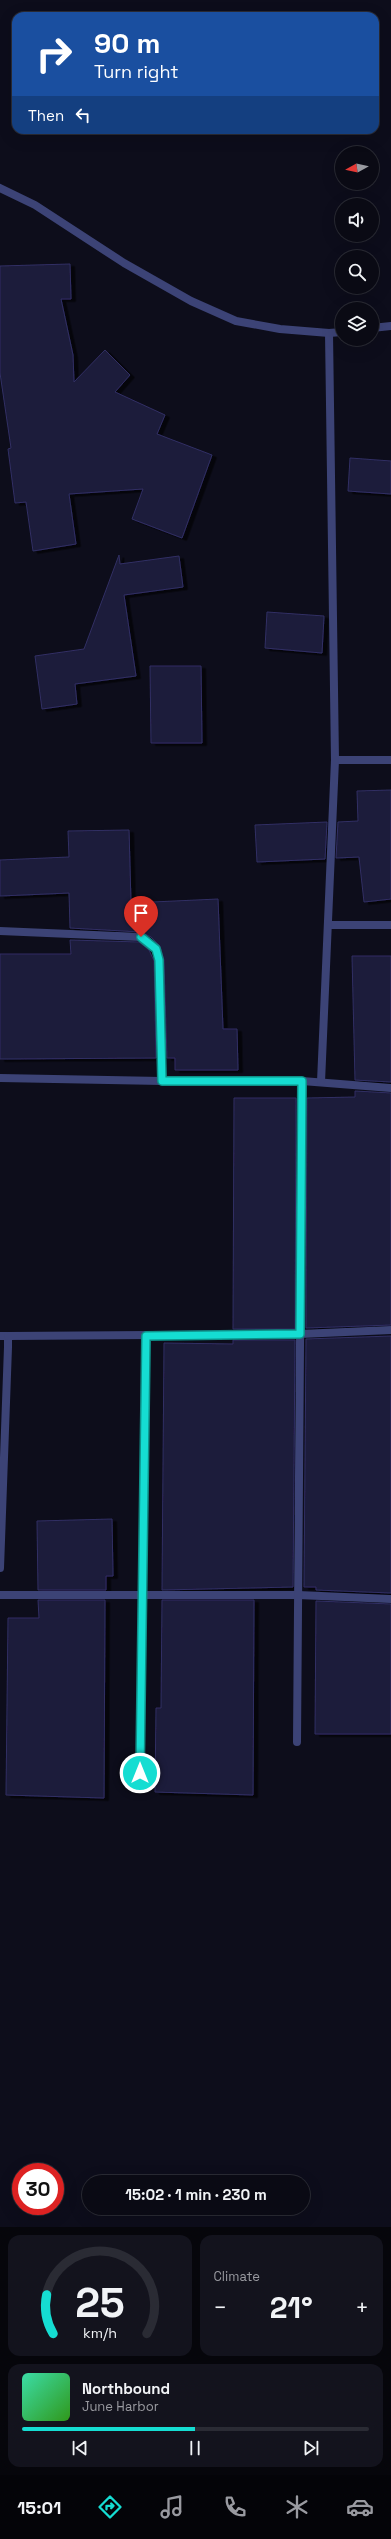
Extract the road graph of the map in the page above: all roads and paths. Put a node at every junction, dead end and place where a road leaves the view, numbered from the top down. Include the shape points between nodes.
1 (0, 188) edge
2 (391, 326) edge
3 (379, 327) edge
4 (329, 333) junction
5 (335, 333) edge
6 (335, 760) junction
7 (391, 760) edge
8 (329, 925) junction
9 (391, 925) edge
10 (0, 931) edge
11 (0, 1078) edge
12 (162, 1081) junction
13 (302, 1081) junction
14 (321, 1082) junction
15 (391, 1088) edge
16 (391, 1330) edge
17 (300, 1334) junction
18 (4, 1336) edge
19 (146, 1336) junction
20 (0, 1568) edge
21 (0, 1595) edge
22 (298, 1595) junction
23 (141, 1596) junction
24 (391, 1599) edge
25 (297, 1742) dead end
26 (140, 1773) dead end

1 - 4 street via 35,205 124,263 191,301 236,321
2 - 3 street
4 - 5 street
4 - 6 street
6 - 7 street
6 - 8 street
8 - 9 street
8 - 14 street
10 - 12 street via 141,937 150,942 156,949 159,960
11 - 12 street
12 - 13 street
13 - 14 street
13 - 17 street
14 - 15 street
16 - 17 street
17 - 19 street
17 - 22 street
18 - 19 street
18 - 20 street
19 - 23 street
21 - 23 street
22 - 23 street
22 - 24 street
22 - 25 street
23 - 26 street

